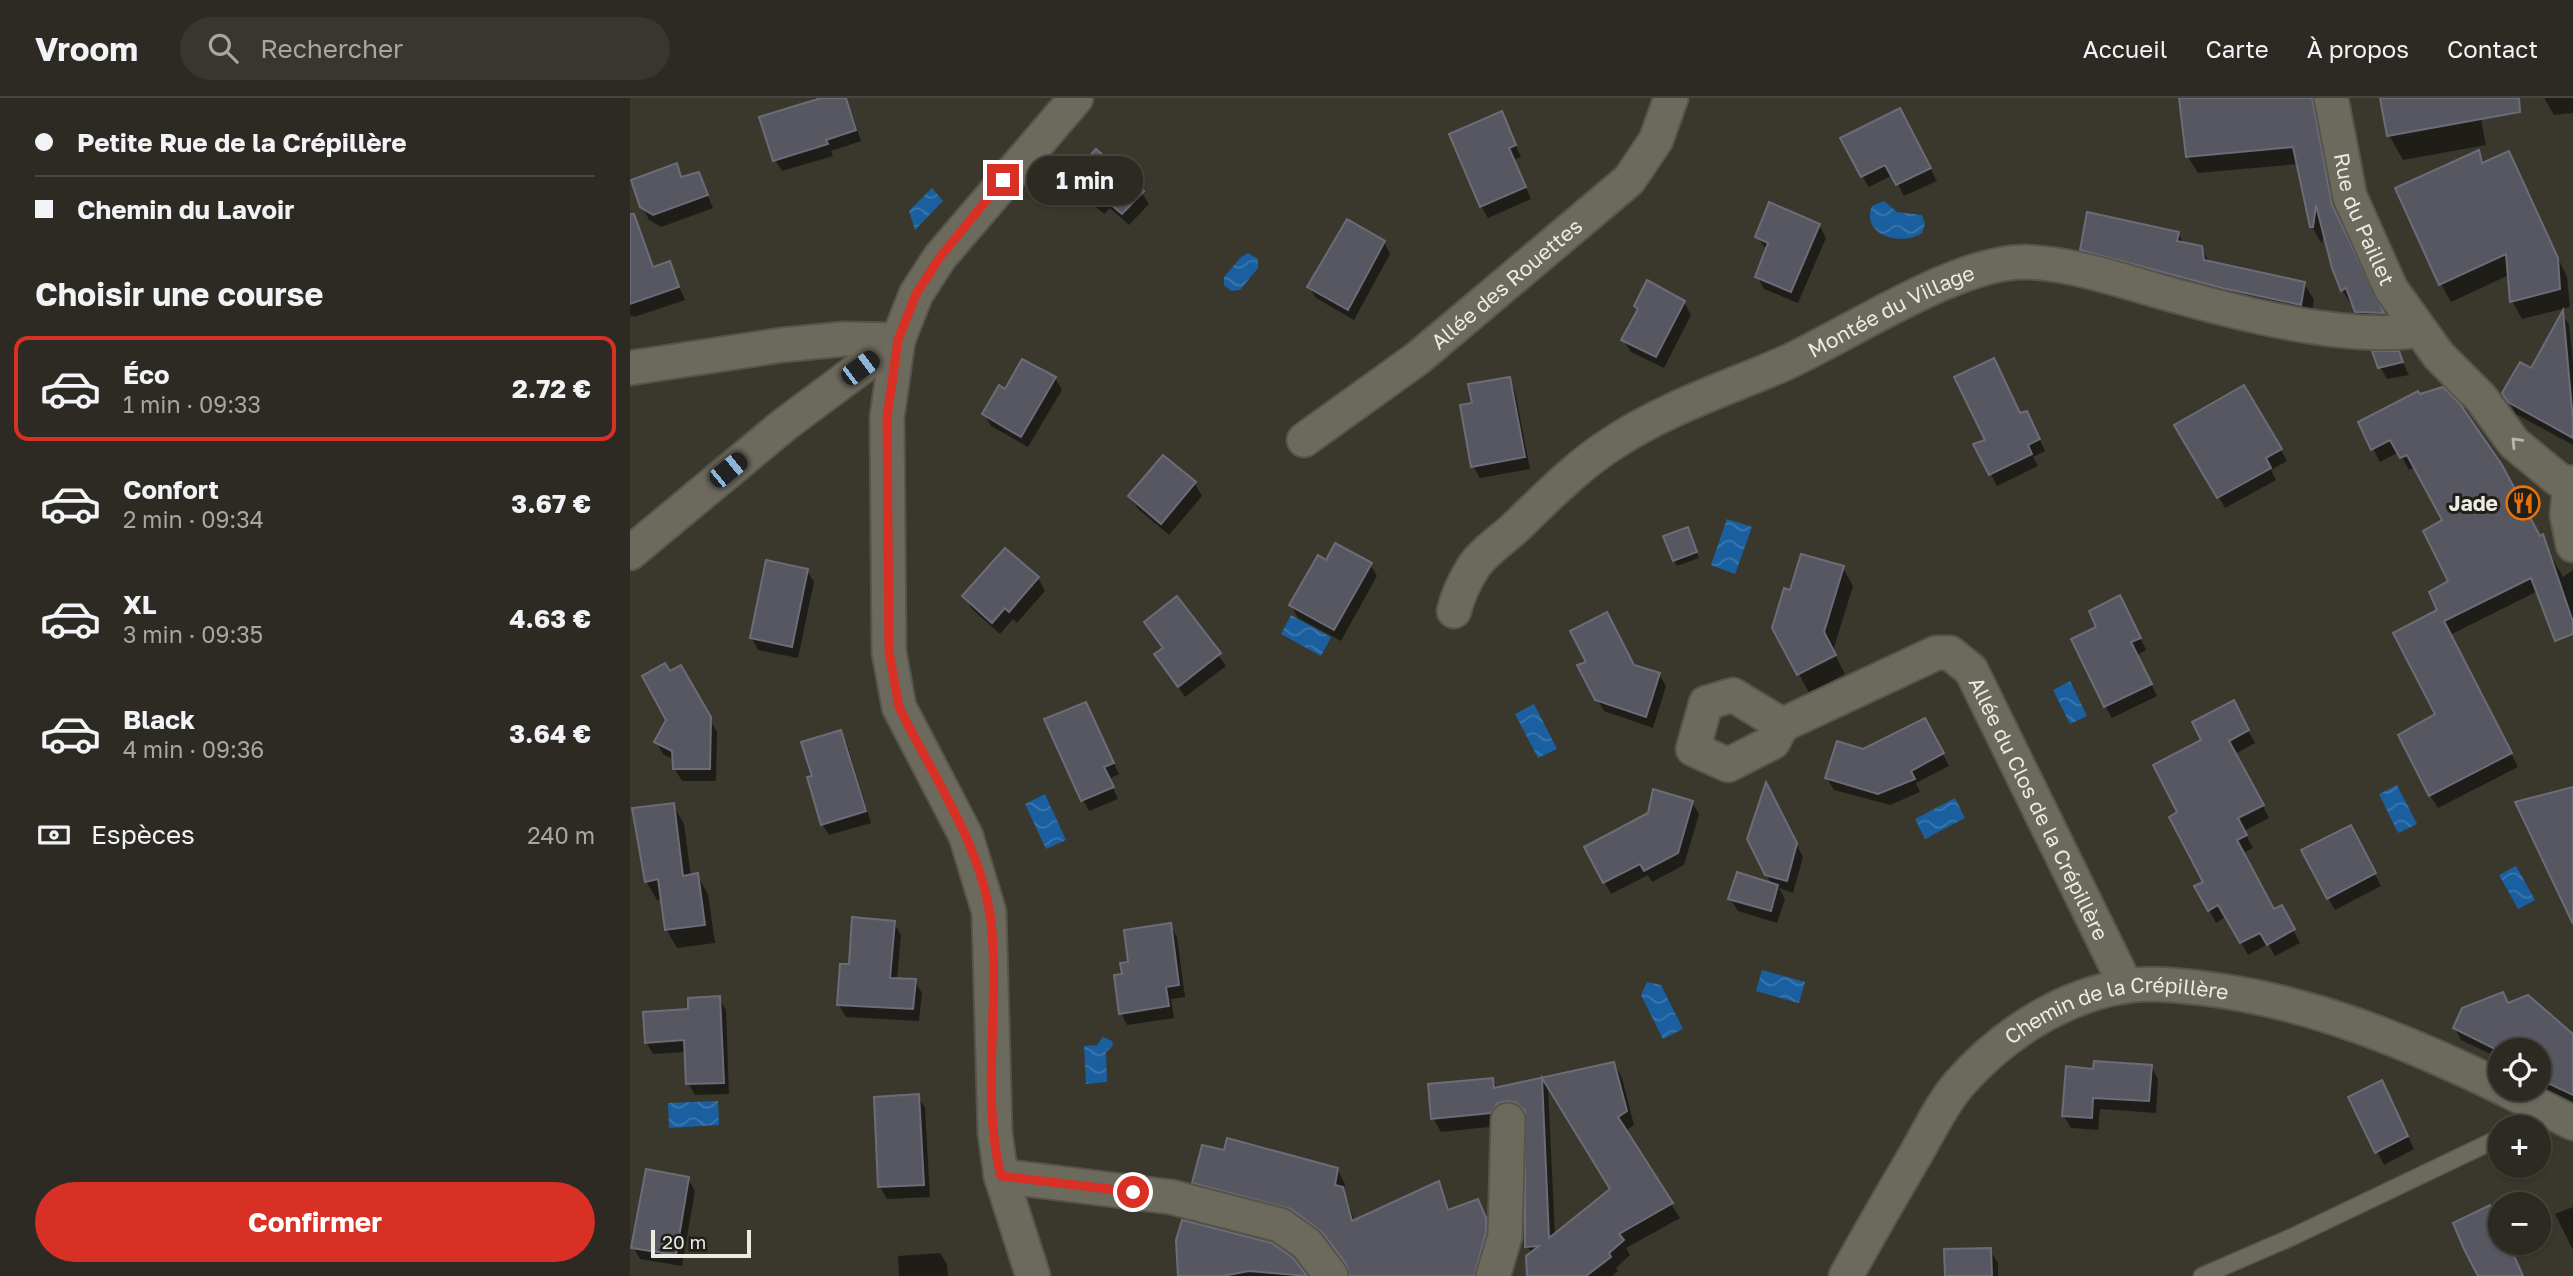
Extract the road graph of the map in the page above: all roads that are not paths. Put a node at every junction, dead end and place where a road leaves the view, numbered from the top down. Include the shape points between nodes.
1 (1076, 98) edge
2 (1671, 98) edge
3 (2332, 98) edge
4 (2419, 330) junction
5 (898, 340) junction
6 (630, 368) edge
7 (1304, 440) dead end
8 (2571, 484) edge
9 (2573, 545) edge
10 (630, 553) edge
11 (1454, 611) dead end
12 (1782, 724) dead end
13 (2126, 986) junction
14 (2488, 1081) edge
15 (2513, 1101) edge
16 (2524, 1115) edge
17 (1508, 1120) dead end
18 (2551, 1120) edge
19 (2573, 1123) edge
20 (2488, 1143) edge
21 (1001, 1176) junction
22 (1033, 1276) edge
23 (1331, 1276) edge
24 (1493, 1276) edge
25 (1846, 1276) edge
26 (2202, 1276) edge

1 - 5 street via 940,257 916,294
2 - 7 street, Allée des Rouettes via 1656,140 1629,180 1418,358
3 - 4 street, Rue du Paillet via 2350,197 2391,289
8 -> 4 street, Rue du Paillet via 2559,480 2514,443 2481,398
4 - 11 street, Montée du Village via 2396,334 2287,321 2084,270 2026,262 1987,268 1613,442 1550,491 1476,564
5 - 6 street via 782,345
5 - 10 street via 774,433
5 - 21 street via 887,417 892,684 899,707 966,836 989,912 994,1122
8 - 9 street via 2567,515
12 - 13 street, Allée du Clos de la Crépillère via 1936,653 1950,653 1971,670
13 - 14 street, Chemin de la Crépillère via 2220,990 2319,1011
13 - 25 street, Chemin de la Crépillère via 2056,1008 2027,1025 1976,1067 1948,1099
15 - 16 street, Chemin de la Crépillère
17 - 24 street via 1505,1236
18 - 19 street, Chemin de la Crépillère
20 - 26 lane
21 - 22 street
21 - 23 street via 1171,1197 1280,1225 1307,1244

